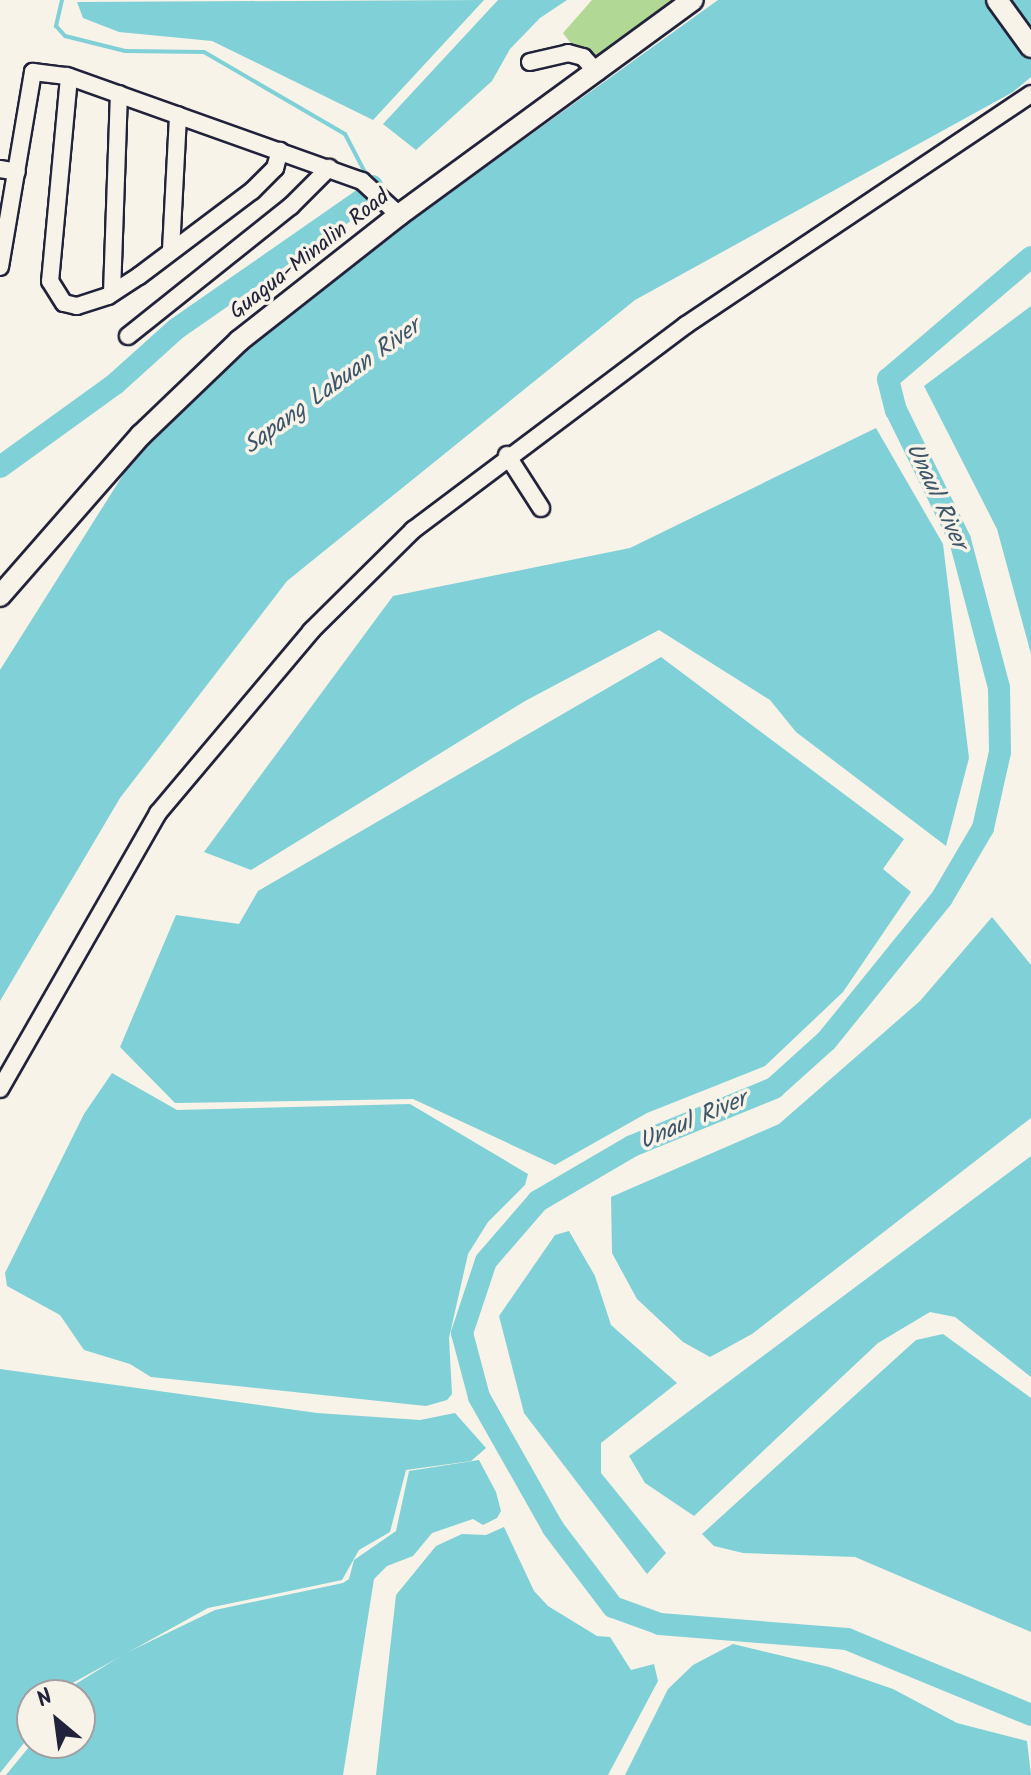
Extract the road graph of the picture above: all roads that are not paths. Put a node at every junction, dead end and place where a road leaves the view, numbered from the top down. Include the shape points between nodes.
1 (693, 0) edge
2 (997, 0) edge
3 (1031, 47) edge
4 (530, 62) dead end
5 (597, 72) junction
6 (69, 77) junction
7 (119, 94) junction
8 (1031, 94) edge
9 (178, 115) junction
10 (280, 151) junction
11 (329, 168) junction
12 (8, 171) edge
13 (399, 215) junction
14 (171, 250) junction
15 (0, 267) edge
16 (112, 293) junction
17 (128, 336) dead end
18 (507, 455) junction
19 (541, 508) dead end
20 (0, 596) edge
21 (0, 1089) edge

1 - 5 main road, Guagua-Minalin Road
2 - 3 main road
4 - 5 street via 568,53 583,57
5 - 13 main road, Guagua-Minalin Road
6 - 7 street
6 - 12 street via 31,75
6 - 16 street via 50,281 64,303 77,306
7 - 9 street
7 - 16 street
8 - 18 street via 686,325
9 - 10 street
9 - 14 street
10 - 11 street
10 - 14 street via 275,168 252,191
11 - 13 street via 371,187
11 - 17 street via 291,206
12 - 15 street
13 - 20 main road, Guagua-Minalin Road via 214,363 69,513
14 - 16 street
18 - 19 street
18 - 21 street via 413,530 311,631 158,813

